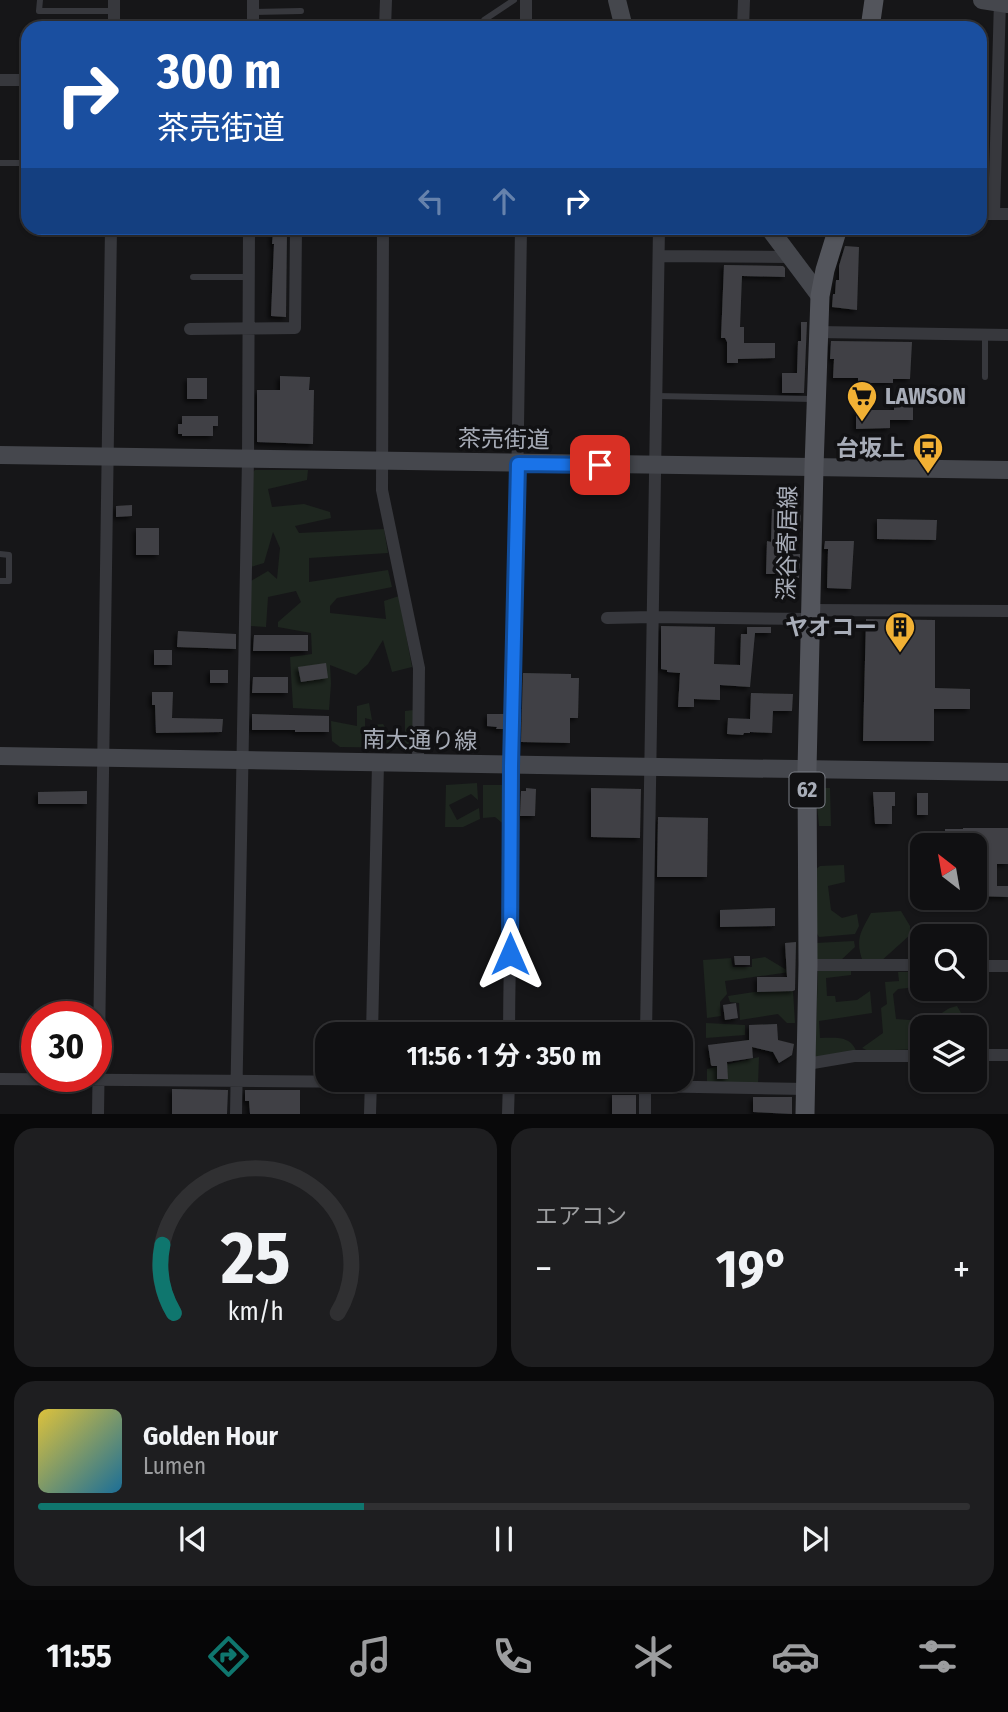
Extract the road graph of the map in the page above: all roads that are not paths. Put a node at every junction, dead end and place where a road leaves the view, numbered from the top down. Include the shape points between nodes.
1 (40, 0) edge
2 (386, 0) edge
3 (514, 0) edge
4 (526, 0) edge
5 (617, 0) edge
6 (744, 0) edge
7 (874, 0) edge
8 (982, 0) edge
9 (1003, 2) edge
10 (114, 6) edge
11 (253, 6) edge
12 (302, 11) dead end
13 (386, 21) edge
14 (484, 21) edge
15 (526, 21) edge
16 (622, 21) edge
17 (743, 21) edge
18 (871, 21) edge
19 (0, 80) edge
20 (21, 80) edge
21 (0, 163) edge
22 (21, 163) edge
23 (987, 214) edge
24 (994, 214) junction
25 (1008, 214) edge
26 (111, 235) edge
27 (249, 235) edge
28 (296, 235) edge
29 (383, 235) edge
30 (521, 235) edge
31 (659, 235) edge
32 (774, 235) edge
33 (836, 235) edge
34 (659, 256) junction
35 (790, 257) junction
36 (193, 277) dead end
37 (248, 277) junction
38 (820, 296) junction
39 (190, 329) dead end
40 (248, 329) junction
41 (818, 332) junction
42 (985, 335) junction
43 (1008, 335) edge
44 (985, 377) dead end
45 (656, 396) junction
46 (816, 399) junction
47 (0, 455) edge
48 (107, 458) junction
49 (248, 458) junction
50 (381, 461) junction
51 (518, 464) junction
52 (655, 466) junction
53 (814, 467) junction
54 (1008, 470) edge
55 (0, 554) edge
56 (0, 581) edge
57 (1008, 611) edge
58 (810, 614) junction
59 (652, 617) junction
60 (607, 618) dead end
61 (0, 757) edge
62 (104, 759) junction
63 (241, 762) junction
64 (378, 763) junction
65 (418, 763) junction
66 (511, 766) junction
67 (649, 767) junction
68 (807, 769) junction
69 (1008, 772) edge
70 (808, 965) junction
71 (910, 965) edge
72 (987, 966) edge
73 (1008, 966) edge
74 (100, 1001) edge
75 (372, 1022) edge
76 (509, 1022) edge
77 (646, 1022) edge
78 (987, 1055) edge
79 (1008, 1055) edge
80 (910, 1056) edge
81 (807, 1064) junction
82 (0, 1079) edge
83 (21, 1079) edge
84 (112, 1079) edge
85 (315, 1081) edge
86 (236, 1082) junction
87 (693, 1084) edge
88 (806, 1088) junction
89 (99, 1092) edge
90 (371, 1092) edge
91 (509, 1092) edge
92 (645, 1092) edge
93 (98, 1114) edge
94 (236, 1114) edge
95 (370, 1114) edge
96 (508, 1114) edge
97 (645, 1114) edge
98 (805, 1114) edge

1 - 10 lane via 39,11
2 - 13 street
3 - 14 lane
4 - 15 street
5 - 16 street
6 - 17 street
7 - 18 main road
8 - 9 street
9 - 24 street
11 - 12 lane
19 - 20 street
21 - 22 lane
23 - 24 street
24 - 25 street
26 - 48 street
27 - 37 street
28 - 40 street via 295,328
29 - 50 street
30 - 51 street
31 - 34 street
32 - 35 street
33 - 38 main road, 深谷寄居線 / 62
34 - 35 street
34 - 45 street
35 - 38 street
36 - 37 lane
37 - 40 street
38 - 41 main road, 深谷寄居線 / 62
39 - 40 street
40 - 49 street
41 - 42 street
41 - 46 main road, 深谷寄居線 / 62
42 - 43 street
42 - 44 lane
45 - 46 lane
45 - 52 street
46 - 53 main road, 深谷寄居線 / 62
47 - 48 street, 茶売街道
48 - 49 street, 茶売街道
48 - 62 street
49 - 50 street, 茶売街道
49 - 63 street
50 - 51 street, 茶売街道
50 - 65 street via 382,490 419,668
51 - 52 street, 茶売街道
51 - 66 street
52 - 53 street, 茶売街道
52 - 59 street
53 - 54 street, 茶売街道
53 - 58 main road, 深谷寄居線 / 62
55 - 56 lane via 9,555 9,581
57 - 58 street
58 - 59 street
58 - 68 main road, 深谷寄居線 / 62
59 - 60 street
59 - 67 street
61 - 62 street, 南大通り線
62 - 63 street, 南大通り線
62 - 74 street
63 - 64 street, 南大通り線
63 - 86 street
64 - 65 street, 南大通り線
64 - 75 street
65 - 66 street, 南大通り線
66 - 67 street, 南大通り線
66 - 76 street
67 - 68 street, 南大通り線
67 - 77 street
68 - 69 street, 南大通り線
68 - 70 main road, 深谷寄居線 / 62
70 - 71 street
70 - 81 main road, 深谷寄居線 / 62
72 - 73 street
78 - 79 street
80 - 81 street via 854,1056
81 - 88 main road, 深谷寄居線 / 62
82 - 83 street
84 - 86 street
85 - 86 street
86 - 94 street
87 - 88 street
88 - 98 main road, 深谷寄居線 / 62
89 - 93 street
90 - 95 street
91 - 96 street
92 - 97 street

